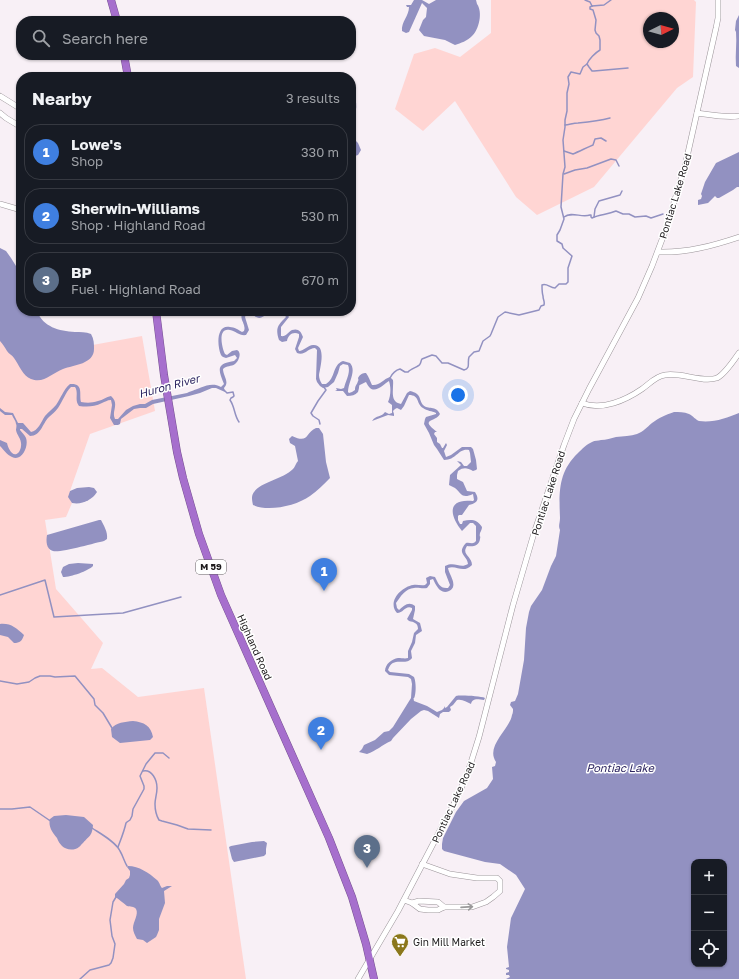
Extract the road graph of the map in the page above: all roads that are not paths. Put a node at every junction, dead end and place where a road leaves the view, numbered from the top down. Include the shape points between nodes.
1 (111, 0) edge
2 (718, 0) edge
3 (116, 16) edge
4 (125, 60) edge
5 (127, 72) edge
6 (0, 96) edge
7 (16, 106) edge
8 (0, 113) edge
9 (698, 113) junction
10 (739, 116) edge
11 (16, 124) edge
12 (0, 205) edge
13 (16, 209) edge
14 (739, 237) edge
15 (658, 252) junction
16 (157, 316) edge
17 (739, 353) edge
18 (582, 403) junction
19 (422, 864) junction
20 (404, 900) junction
21 (412, 903) junction
22 (444, 907) junction
23 (370, 959) junction
24 (358, 979) edge
25 (374, 979) edge

1 - 3 highway
2 - 9 street, Pontiac Lake Road via 718,18
4 - 5 highway
6 - 7 street
8 - 11 street
9 - 10 street via 722,117
9 - 15 street, Pontiac Lake Road via 679,187
12 - 13 street
14 - 15 street via 700,248
15 - 18 street, Pontiac Lake Road via 633,308
16 - 23 highway, Highland Road / M 59 via 171,419 183,478 199,534 236,629 329,838 352,897
17 - 18 street via 718,377 711,379 666,374 619,402 593,406
18 - 19 street, Pontiac Lake Road via 559,457 529,550 472,762 457,798
19 - 20 street, Pontiac Lake Road
22 -> 19 street via 472,907 486,902 500,891 500,881 497,878 450,874
20 - 21 street
20 - 23 street, Pontiac Lake Road
21 - 22 street via 438,902
21 - 22 street via 420,909 438,910
23 - 24 street, Pontiac Lake Road
23 - 25 highway, Highland Road / M 59

